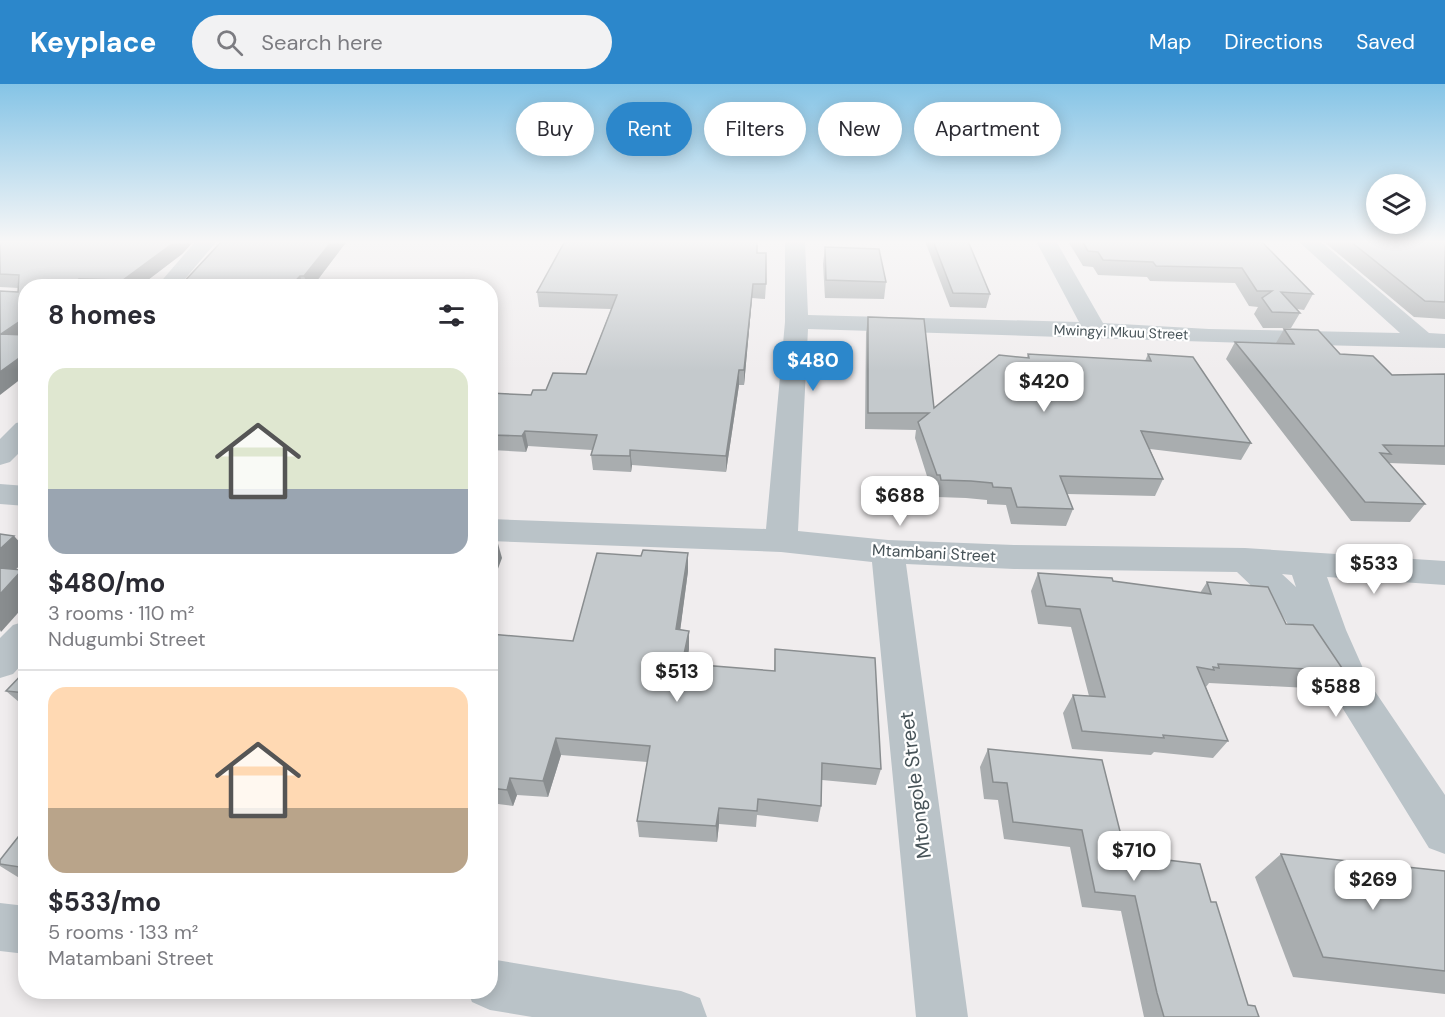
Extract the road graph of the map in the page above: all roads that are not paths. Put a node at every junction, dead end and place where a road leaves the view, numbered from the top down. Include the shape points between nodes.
1 (796, 285) edge
2 (1070, 285) edge
3 (1358, 285) edge
4 (797, 322) junction
5 (1095, 330) junction
6 (1421, 339) junction
7 (1445, 341) edge
8 (18, 437) edge
9 (0, 456) edge
10 (0, 494) edge
11 (18, 495) edge
12 (498, 530) edge
13 (781, 542) junction
14 (888, 552) junction
15 (1245, 560) junction
16 (1306, 565) junction
17 (1445, 573) edge
18 (18, 644) edge
19 (0, 663) edge
20 (1354, 693) junction
21 (1445, 833) edge
22 (0, 927) edge
23 (18, 929) edge
24 (498, 985) edge
25 (681, 1017) edge
26 (942, 1017) edge

1 - 4 street
2 - 5 street
3 - 6 street
4 - 5 street, Mwingyi Mkuu Street
4 - 13 street
5 - 6 street, Mwingyi Mkuu Street
6 - 7 street, Mwingyi Mkuu Street
8 - 9 street
10 - 11 street
12 - 13 street, Mtambani Street
13 - 14 street, Mtambani Street
14 - 15 street, Mtambani Street
14 - 26 street, Mtongole Street
15 - 16 street, Mtambani Street
15 - 20 street via 1294,606
16 - 17 street, Mtambani Street
16 - 20 street
18 - 19 street
20 - 21 street
22 - 23 street
24 - 25 street

